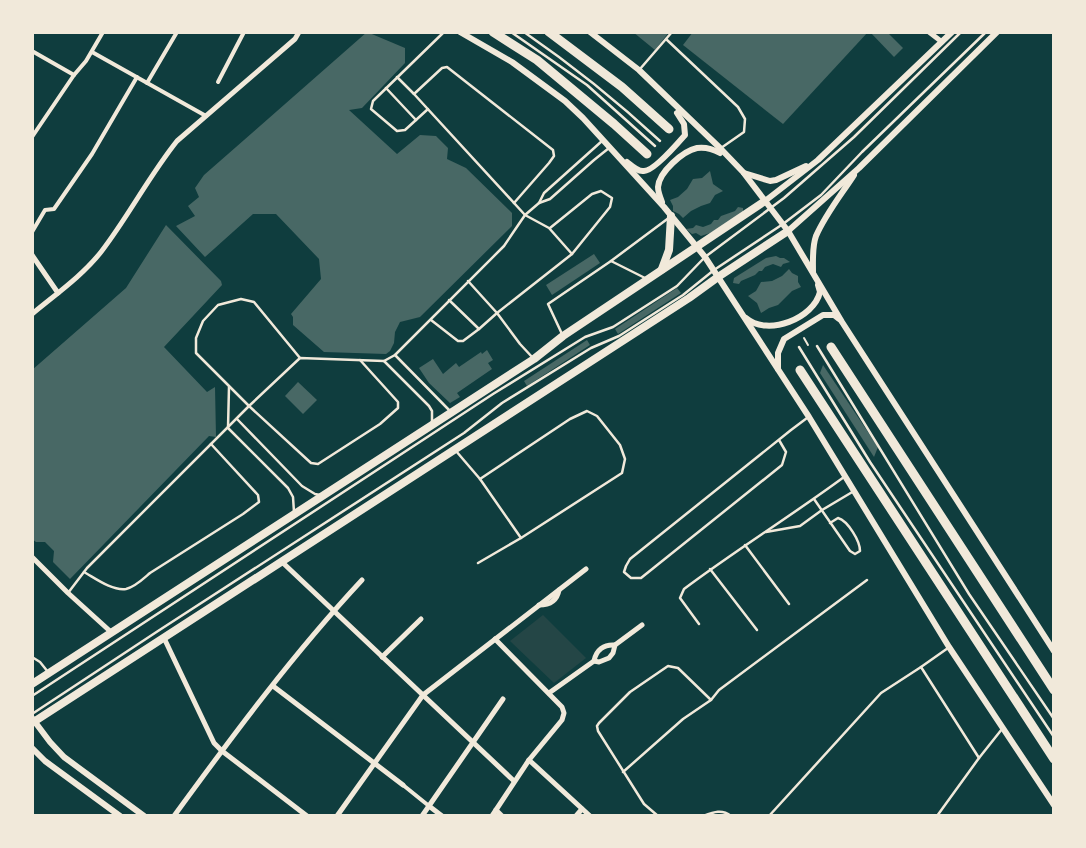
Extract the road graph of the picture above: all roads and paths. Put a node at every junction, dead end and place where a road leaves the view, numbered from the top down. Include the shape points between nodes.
1 (103, 32) edge
2 (177, 32) edge
3 (244, 32) edge
4 (299, 32) edge
5 (444, 32) edge
6 (460, 32) edge
7 (493, 32) edge
8 (511, 32) edge
9 (524, 32) edge
10 (549, 32) edge
11 (590, 32) edge
12 (672, 32) edge
13 (929, 32) edge
14 (961, 32) edge
15 (986, 32) edge
16 (997, 32) edge
17 (950, 33) edge
18 (666, 39) junction
19 (942, 42) junction
20 (32, 52) edge
21 (92, 52) junction
22 (639, 70) junction
23 (74, 75) junction
24 (137, 77) junction
25 (396, 77) junction
26 (218, 82) dead end
27 (147, 83) junction
28 (386, 88) junction
29 (414, 94) junction
30 (671, 102) junction
31 (428, 109) junction
32 (206, 116) junction
33 (416, 120) junction
34 (669, 128) dead end
35 (32, 137) edge
36 (603, 141) junction
37 (660, 141) dead end
38 (655, 146) dead end
39 (720, 148) junction
40 (612, 150) junction
41 (647, 154) dead end
42 (728, 157) junction
43 (818, 160) junction
44 (859, 168) junction
45 (743, 172) junction
46 (514, 203) junction
47 (539, 203) junction
48 (768, 205) junction
49 (664, 207) junction
50 (526, 215) junction
51 (671, 216) junction
52 (783, 224) junction
53 (549, 228) junction
54 (788, 231) junction
55 (32, 232) edge
56 (697, 248) junction
57 (572, 254) junction
58 (32, 255) edge
59 (705, 258) junction
60 (611, 262) junction
61 (661, 272) junction
62 (813, 272) junction
63 (716, 273) junction
64 (468, 280) junction
65 (648, 280) junction
66 (58, 293) junction
67 (450, 300) junction
68 (497, 313) junction
69 (32, 314) edge
70 (742, 315) junction
71 (431, 319) junction
72 (842, 322) junction
73 (479, 329) junction
74 (564, 336) junction
75 (804, 338) dead end
76 (808, 345) dead end
77 (817, 346) dead end
78 (799, 347) dead end
79 (831, 347) dead end
80 (395, 355) junction
81 (300, 358) junction
82 (534, 359) junction
83 (360, 360) junction
84 (384, 361) junction
85 (800, 370) dead end
86 (779, 371) junction
87 (229, 387) junction
88 (249, 406) junction
89 (452, 412) junction
90 (809, 417) junction
91 (237, 419) junction
92 (432, 424) junction
93 (228, 428) junction
94 (779, 440) junction
95 (211, 444) junction
96 (455, 449) junction
97 (845, 476) junction
98 (480, 479) junction
99 (855, 491) junction
100 (324, 495) junction
101 (814, 499) junction
102 (822, 510) junction
103 (294, 514) junction
104 (830, 523) junction
105 (764, 532) junction
106 (521, 538) junction
107 (745, 545) junction
108 (32, 557) edge
109 (282, 562) junction
110 (478, 563) dead end
111 (586, 568) dead end
112 (710, 569) junction
113 (84, 572) junction
114 (362, 580) dead end
115 (867, 580) dead end
116 (68, 593) junction
117 (789, 604) dead end
118 (333, 611) junction
119 (421, 619) dead end
120 (700, 624) dead end
121 (642, 625) dead end
122 (757, 630) dead end
123 (111, 632) junction
124 (164, 638) junction
125 (495, 639) junction
126 (615, 645) junction
127 (949, 647) junction
128 (1054, 651) edge
129 (32, 657) edge
130 (382, 657) junction
131 (594, 661) junction
132 (921, 667) junction
133 (49, 673) junction
134 (32, 684) edge
135 (273, 686) junction
136 (1054, 690) edge
137 (549, 693) junction
138 (423, 695) junction
139 (32, 696) edge
140 (503, 700) dead end
141 (711, 700) junction
142 (33, 719) edge
143 (1054, 719) edge
144 (1002, 729) junction
145 (1054, 737) edge
146 (474, 741) junction
147 (32, 748) edge
148 (222, 751) junction
149 (979, 758) junction
150 (1054, 758) edge
151 (530, 760) junction
152 (374, 763) junction
153 (623, 772) junction
154 (514, 781) junction
155 (403, 785) joint
156 (1054, 805) edge
157 (429, 806) junction
158 (582, 809) junction
159 (496, 810) junction
160 (120, 816) edge
161 (144, 816) edge
162 (174, 816) edge
163 (307, 816) edge
164 (337, 816) edge
165 (422, 816) edge
166 (442, 816) edge
167 (492, 816) edge
168 (502, 816) edge
169 (576, 816) edge
170 (590, 816) edge
171 (658, 816) edge
172 (703, 816) edge
173 (732, 816) edge
174 (769, 816) edge
175 (937, 816) edge

1 - 21 street
2 - 27 street
3 - 26 street
4 - 32 street via 295,39
5 - 25 lane
6 - 36 street via 512,62 565,101
7 - 41 highway via 537,60
8 - 38 lane via 587,85
9 - 37 lane via 589,79
10 - 34 highway via 622,86
11 - 22 street
12 - 18 lane
13 - 19 street
14 - 48 lane via 854,137
15 - 52 lane via 820,196
16 - 44 street
17 - 19 street
18 - 22 lane
18 - 39 lane via 738,107 745,119 744,132
19 - 43 street
20 - 23 street
21 - 23 street
21 - 24 street
22 - 30 street
23 - 35 street
24 - 27 street
24 - 55 street via 92,154 54,209 45,210
25 - 28 lane
25 - 29 lane
27 - 32 street
28 - 33 lane
28 - 33 lane via 373,101 371,109 397,131 405,130
29 - 31 lane
29 - 46 lane via 442,68 447,68 553,150 554,156 549,163
30 - 39 street
30 - 40 street via 686,134 671,152 641,172
31 - 33 lane
31 - 46 lane
32 - 66 street via 177,141 95,258
36 - 40 street
36 - 47 lane via 544,193
39 - 42 street
40 - 47 lane via 594,160 550,200
40 - 49 street
42 - 45 street
42 - 49 street via 714,149 698,148 686,153 662,176 658,193
43 - 45 street via 770,181
43 - 48 street
44 - 54 street
44 - 62 street via 816,236
45 - 48 street
46 - 50 lane
47 - 50 lane
48 - 52 street
48 - 56 main road
48 - 59 lane
49 - 51 street
50 - 53 lane
50 - 64 lane via 504,246
51 - 56 street
51 - 60 lane
51 - 61 main road via 669,250
52 - 54 street
52 - 63 lane
53 - 57 lane
53 - 57 lane via 592,194 601,191 612,198 610,207
54 - 62 street
54 - 63 main road
56 - 59 street
56 - 61 main road
57 - 68 lane
58 - 66 street
59 - 63 street
59 - 139 lane via 676,286 493,394
60 - 65 lane
60 - 74 lane via 548,304
61 - 65 main road
62 - 70 street via 820,292 818,300 789,322 763,326 751,323
62 - 72 street
63 - 70 street
63 - 96 main road via 690,298
63 - 142 lane via 619,336 591,348 502,403 464,433 158,630
64 - 67 lane
64 - 68 lane
65 - 74 main road
66 - 69 street
67 - 71 lane
67 - 73 lane
68 - 73 lane
68 - 82 lane
70 - 86 street
71 - 73 lane via 458,341
71 - 80 lane
72 - 86 street via 834,315 823,315 784,339 779,349
72 - 128 street
74 - 82 main road
75 - 76 path
77 - 143 lane via 969,594
78 - 145 lane via 870,462
79 - 136 highway
80 - 84 lane
80 - 89 lane
81 - 83 lane
81 - 87 lane via 254,302 241,299 218,305 203,321 196,338 196,353
81 - 88 lane
82 - 89 main road
83 - 84 lane
83 - 88 lane via 398,402 398,408 380,424 318,464 311,463
84 - 92 lane via 429,406
85 - 150 highway
86 - 90 street
87 - 88 lane
87 - 93 lane
88 - 91 lane
89 - 92 main road
90 - 94 lane
90 - 97 street
91 - 93 lane
91 - 100 lane via 302,486
92 - 100 main road
93 - 95 lane
93 - 103 lane via 288,488 293,497
94 - 94 lane via 630,559 624,572 631,578 641,578 782,465 786,452
95 - 113 lane
95 - 113 lane via 258,495 259,502 125,589 111,586
96 - 98 lane
96 - 109 main road
97 - 99 street
97 - 101 lane
98 - 106 lane
98 - 106 lane via 587,411 597,416 620,445 625,459 622,473
99 - 102 lane
99 - 127 street
100 - 103 main road
101 - 102 lane
101 - 105 lane
102 - 104 lane
102 - 105 lane via 800,526
103 - 123 main road
104 - 104 lane via 850,552 856,554 860,551 860,544 843,520 838,518
105 - 107 lane
106 - 110 lane
107 - 112 lane
107 - 117 lane
108 - 116 street
109 - 118 street
109 - 124 main road
111 - 125 street via 559,590 553,601 538,605
112 - 120 lane via 684,589 680,598
112 - 122 lane
113 - 116 lane
114 - 118 street
115 - 141 lane via 719,690
116 - 123 street
118 - 130 street
118 - 135 street
119 - 130 street
121 - 126 street
123 - 133 main road
124 - 142 main road
124 - 148 street via 209,736
125 - 137 street
125 - 138 street
126 - 131 street via 601,648
126 - 131 street via 609,658
127 - 132 lane
127 - 144 street
129 - 133 lane
130 - 138 street
131 - 137 street
132 - 149 lane
132 - 174 lane via 881,694
133 - 134 main road
135 - 148 street
135 - 152 street
137 - 151 street via 564,713
138 - 146 street
138 - 152 street
140 - 146 street
141 - 153 lane
141 - 153 lane via 678,668 668,666 630,692 597,726
142 - 161 street via 64,757
144 - 149 lane
144 - 156 street
146 - 154 street
146 - 157 street
147 - 160 street via 45,762
148 - 162 street
148 - 163 street
149 - 175 lane
151 - 154 street
151 - 158 street
152 - 155 street
152 - 164 street
153 - 171 lane via 644,804
154 - 159 street
155 - 157 street
157 - 165 street
157 - 166 street
158 - 169 street
158 - 170 street
159 - 167 street
159 - 168 street
172 - 173 lane via 725,811

